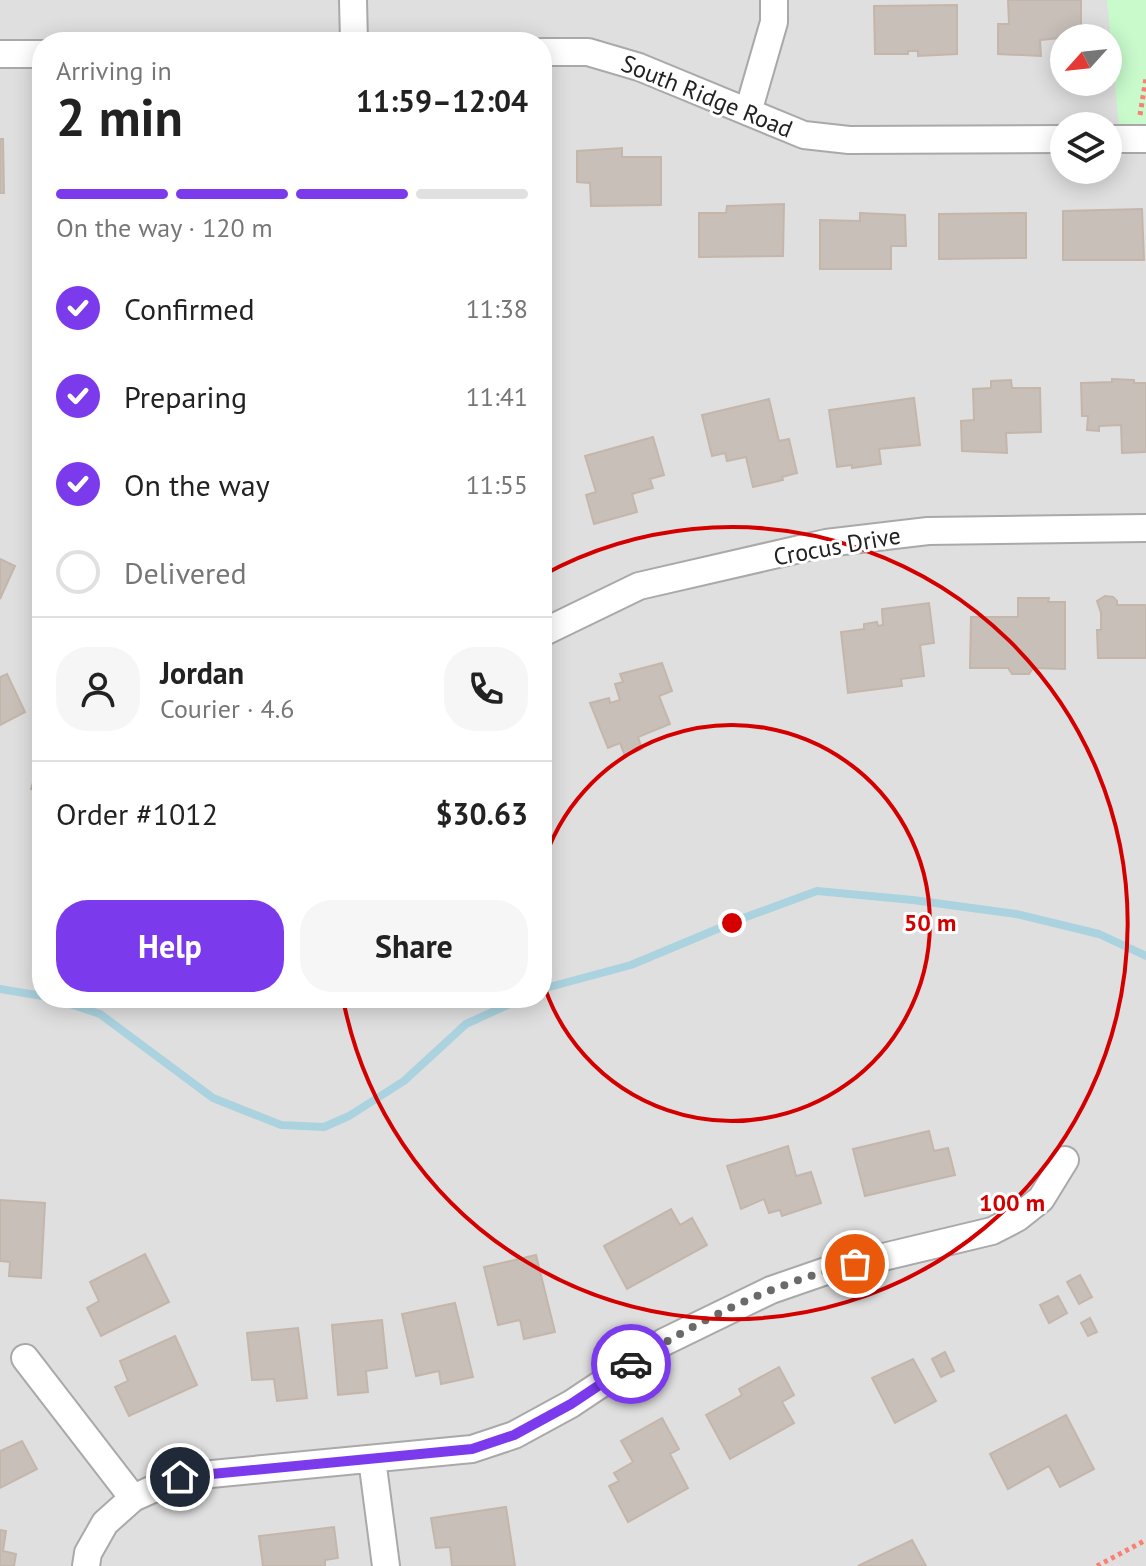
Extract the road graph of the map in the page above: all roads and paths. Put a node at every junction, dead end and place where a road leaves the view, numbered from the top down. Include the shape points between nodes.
1 (353, 0) edge
2 (774, 0) edge
3 (354, 32) edge
4 (552, 52) edge
5 (0, 54) edge
6 (32, 54) edge
7 (1146, 78) edge
8 (748, 112) junction
9 (1050, 139) edge
10 (1122, 139) edge
11 (1144, 139) edge
12 (1146, 528) edge
13 (552, 628) edge
14 (1065, 1160) dead end
15 (25, 1358) dead end
16 (372, 1459) junction
17 (133, 1498) junction
18 (1146, 1540) edge
19 (86, 1566) edge
20 (386, 1566) edge
21 (1097, 1566) edge

1 - 3 street
2 - 8 street via 774,22
4 - 8 street, South Ridge Road via 588,52 639,67
5 - 6 street
7 - 11 path via 1140,110
8 - 9 street, South Ridge Road via 804,135 849,140
10 - 11 street
12 - 13 street, Crocus Drive via 928,531 826,543 639,586
14 - 16 street via 1041,1199 992,1231 829,1270 771,1290 664,1342 514,1435 472,1449
15 - 17 street
16 - 17 street via 180,1477
16 - 20 street
17 - 19 street via 105,1523
18 - 21 path

